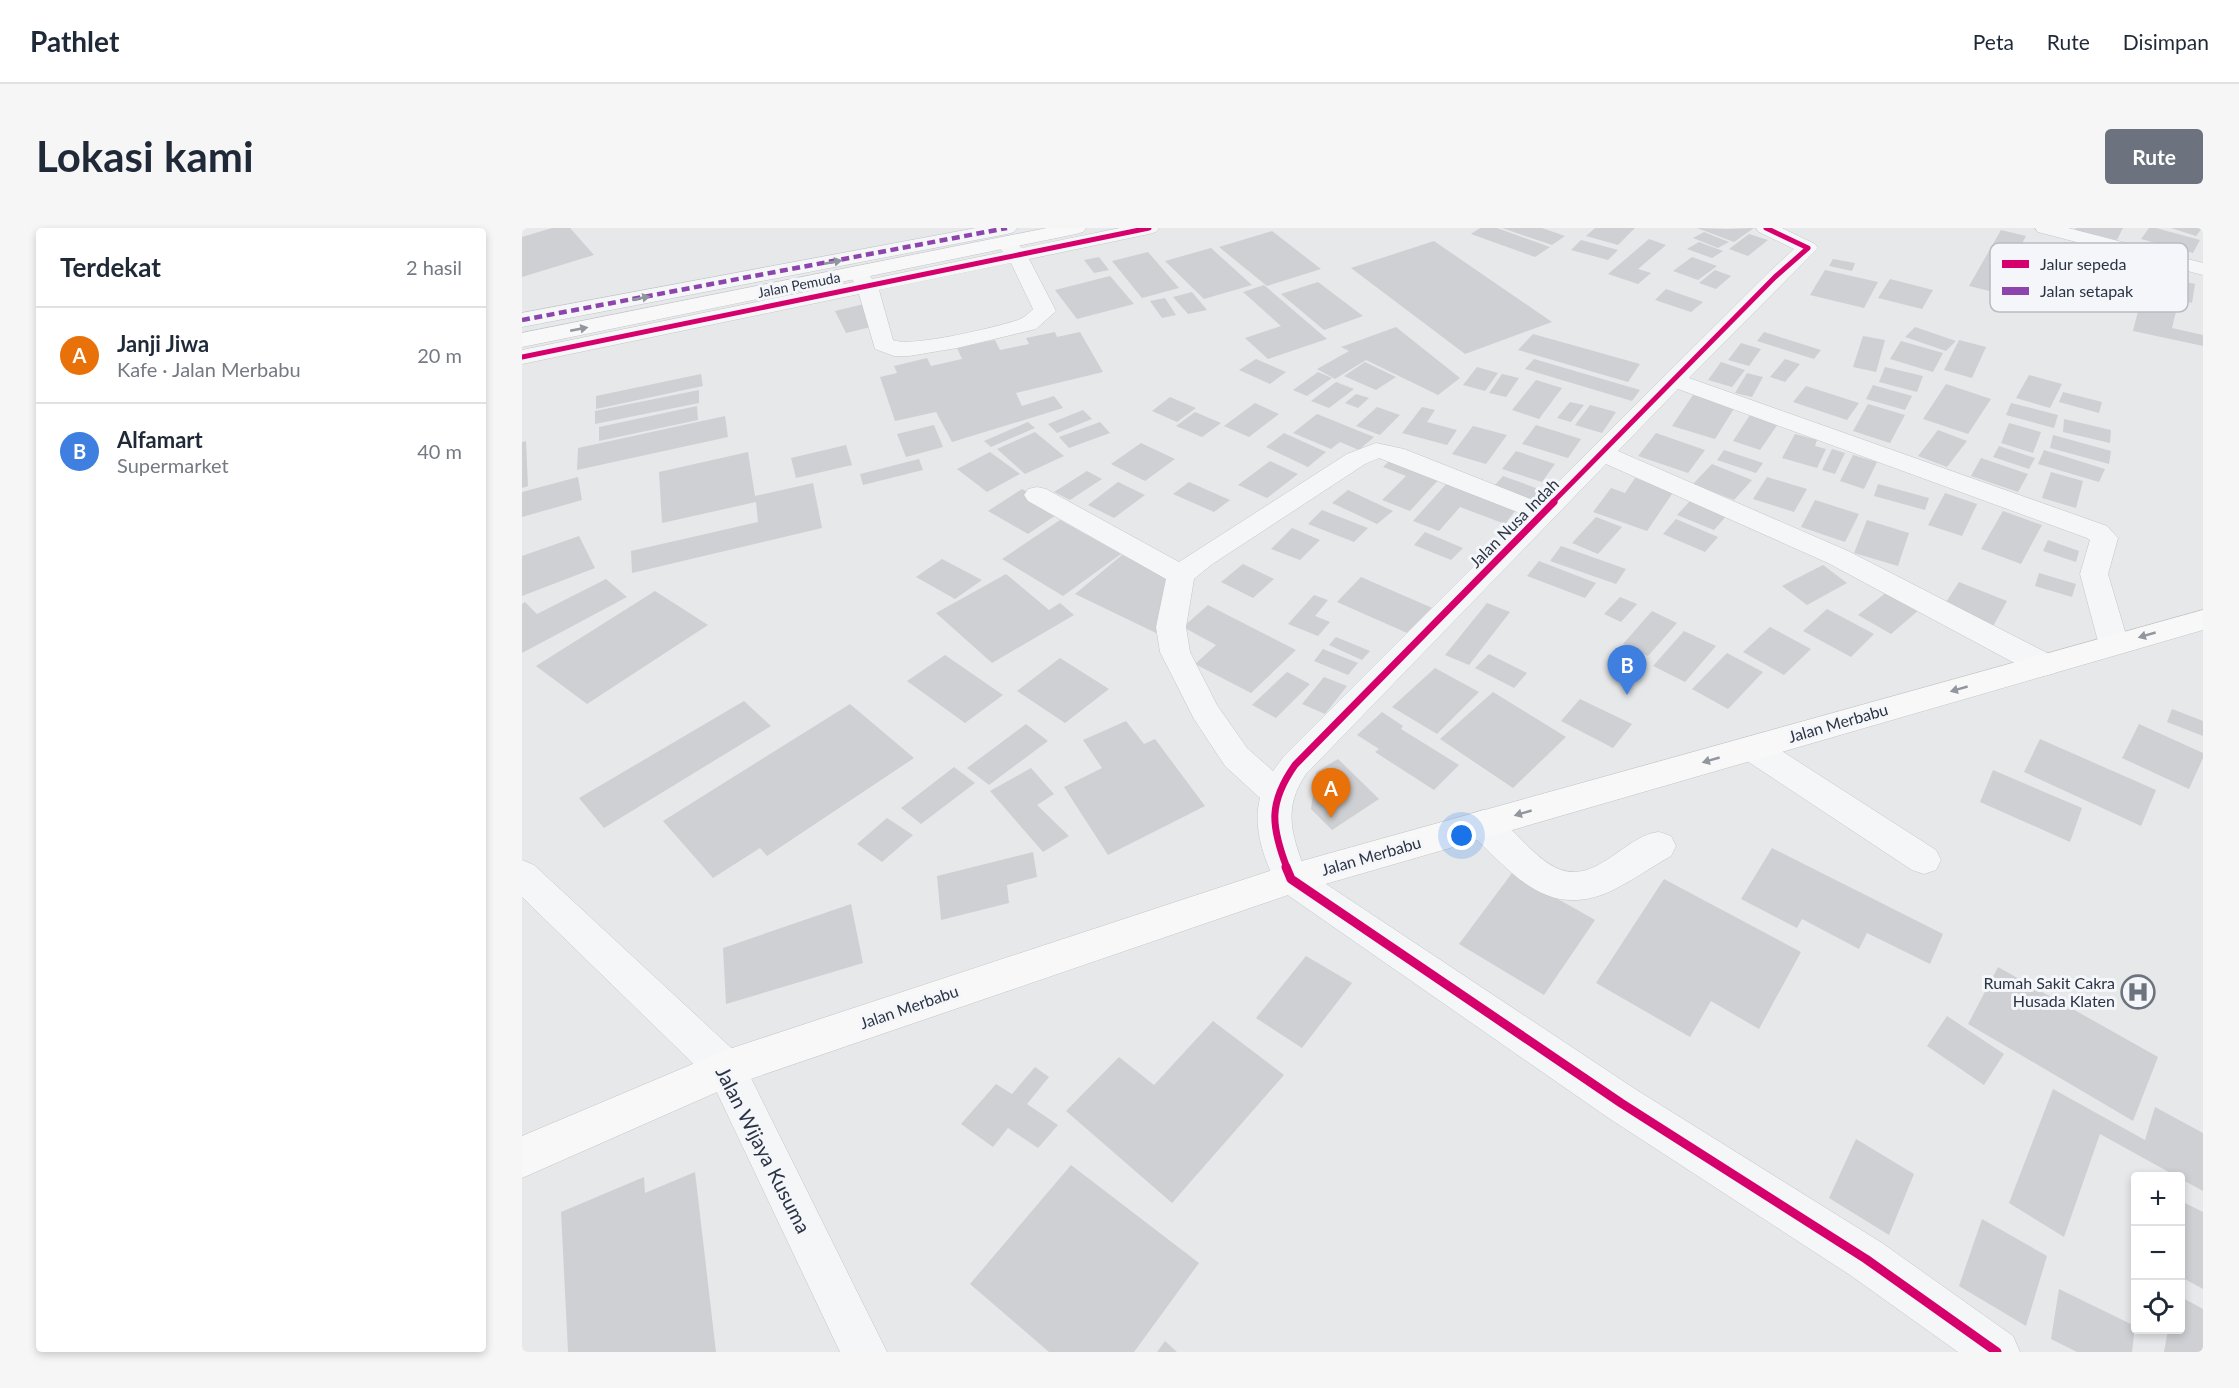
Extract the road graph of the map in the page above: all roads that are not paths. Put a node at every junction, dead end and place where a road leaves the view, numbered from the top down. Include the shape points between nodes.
1 (1076, 228) edge
2 (1149, 228) edge
3 (1766, 228) edge
4 (2045, 228) edge
5 (960, 232) edge
6 (1005, 243) edge
7 (2103, 243) edge
8 (906, 247) edge
9 (2188, 265) edge
10 (2203, 269) edge
11 (863, 279) junction
12 (522, 320) edge
13 (522, 340) edge
14 (522, 357) edge
15 (1674, 380) junction
16 (1602, 453) junction
17 (1037, 495) dead end
18 (1543, 513) junction
19 (1181, 574) junction
20 (2203, 620) edge
21 (2114, 645) junction
22 (2044, 665) junction
23 (1752, 748) junction
24 (1276, 793) junction
25 (1483, 824) junction
26 (1659, 846) dead end
27 (1924, 860) dead end
28 (522, 875) edge
29 (1292, 879) junction
30 (726, 1069) junction
31 (522, 1157) edge
32 (864, 1352) edge
33 (1997, 1352) edge

1 - 6 main road, Jalan Pemuda
2 - 6 street
3 - 15 street, Jalan Nusa Indah via 1813,242
4 - 7 street
5 - 6 street
5 - 8 street
6 - 8 main road, Jalan Pemuda
6 - 11 street
6 - 11 street via 1045,311 1028,324 957,341 894,349 883,344
8 - 11 main road, Jalan Pemuda
12 -> 8 street
9 - 10 street
13 -> 11 main road, Jalan Pemuda
11 - 14 street
15 - 16 street, Jalan Nusa Indah
15 - 21 street via 2097,532 2104,541 2094,574
16 - 18 street, Jalan Nusa Indah
16 - 22 street via 1838,557
17 - 19 street
18 - 19 street via 1376,450 1346,465
18 - 24 street, Jalan Nusa Indah via 1295,765
19 - 24 street via 1171,627 1174,652 1205,711 1236,757
20 -> 21 main road, Jalan Merbabu
21 - 22 main road, Jalan Merbabu
22 -> 23 main road, Jalan Merbabu
23 -> 25 main road, Jalan Merbabu
23 - 27 street
24 - 29 street via 1274,833
25 - 26 street via 1543,878 1563,887 1588,885
25 - 29 main road, Jalan Merbabu
28 - 30 street, Jalan Wijaya Kusuma
29 - 30 main road, Jalan Merbabu
29 - 33 street via 1621,1103 1866,1259
30 - 31 main road, Jalan Merbabu
30 - 32 street, Jalan Wijaya Kusuma

